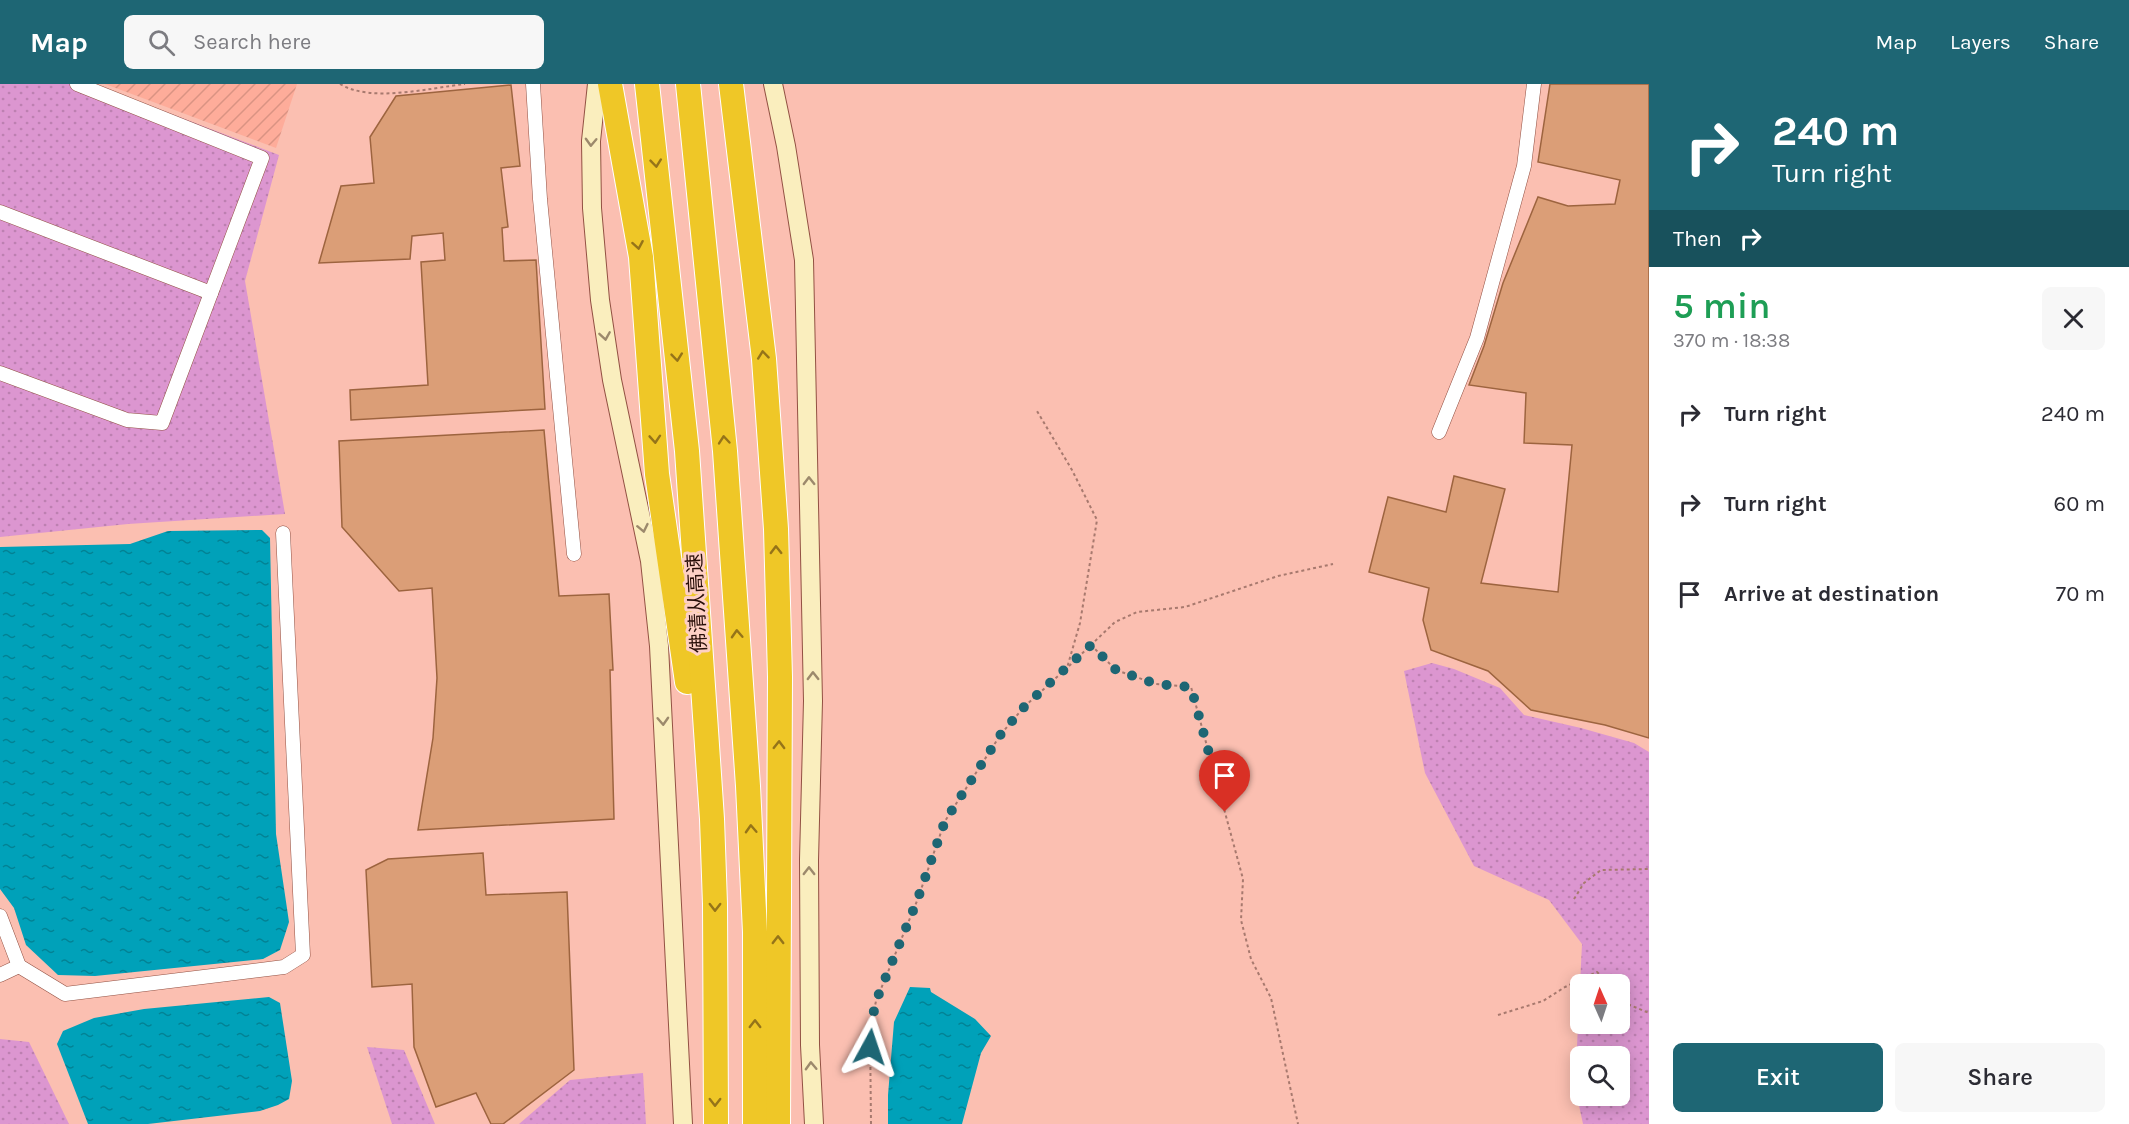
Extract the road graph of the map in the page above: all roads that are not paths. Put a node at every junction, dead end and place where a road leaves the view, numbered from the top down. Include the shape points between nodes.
1 (77, 84) edge
2 (533, 84) edge
3 (597, 84) edge
4 (610, 84) edge
5 (647, 84) edge
6 (688, 84) edge
7 (731, 84) edge
8 (773, 84) edge
9 (1534, 84) edge
10 (0, 212) edge
11 (211, 293) junction
12 (0, 373) edge
13 (1440, 432) dead end
14 (283, 533) dead end
15 (574, 554) dead end
16 (714, 869) junction
17 (0, 916) edge
18 (19, 966) junction
19 (0, 975) edge
20 (683, 1124) edge
21 (716, 1124) edge
22 (755, 1124) edge
23 (778, 1124) edge
24 (814, 1124) edge

1 - 11 street via 262,158
2 - 15 street via 540,199
3 -> 20 main road via 591,186 600,300 612,380 650,561 659,646
4 -> 16 highway via 640,257 657,474 692,718 700,806
5 -> 16 highway, 佛清从高速 via 687,461
22 -> 6 highway, 佛清从高速 via 755,932 748,786 725,451
23 -> 7 highway via 780,677 776,529 764,359
24 -> 8 main road via 809,860 813,701 804,260
9 - 13 street via 1524,166 1477,338
10 - 11 street
11 - 12 street via 162,423 126,420
14 - 18 street via 303,955 284,967 65,994
16 -> 21 highway, 佛清从高速
17 - 18 street
18 - 19 street

